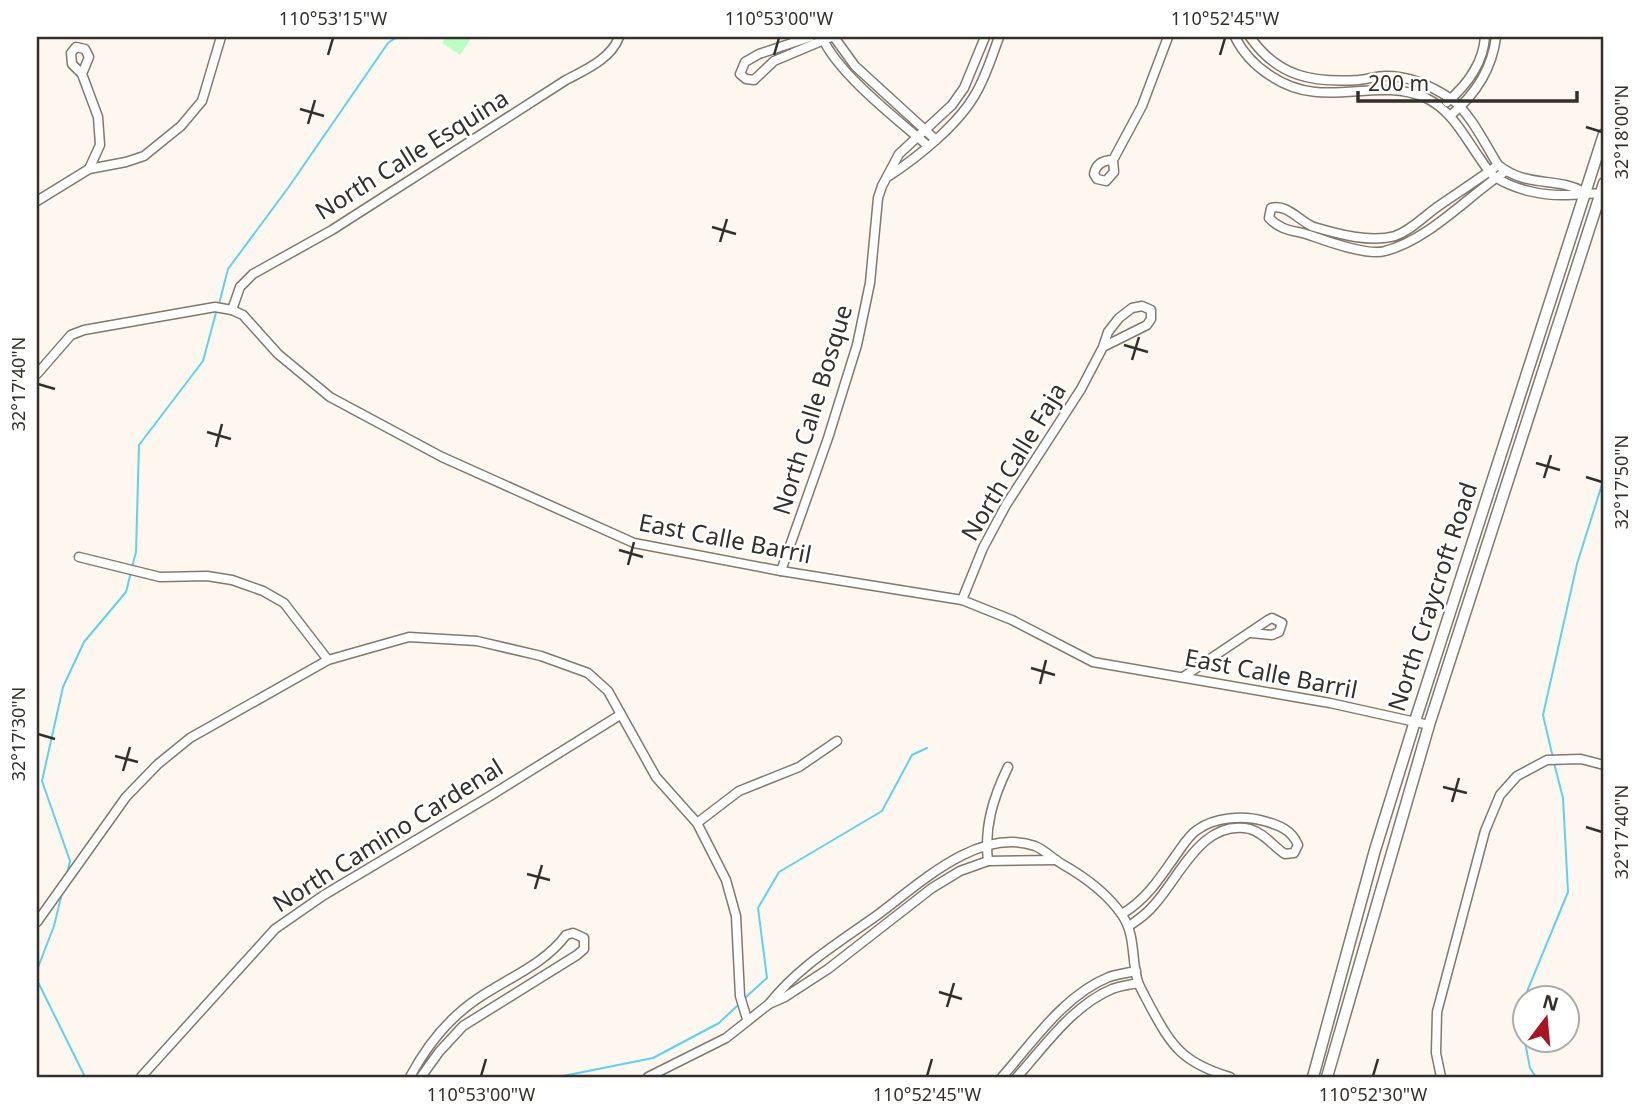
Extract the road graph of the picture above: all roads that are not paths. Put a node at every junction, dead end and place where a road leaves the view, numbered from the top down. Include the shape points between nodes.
1 (221, 37) edge
2 (619, 37) edge
3 (810, 37) edge
4 (985, 37) edge
5 (999, 37) edge
6 (1168, 37) edge
7 (1235, 37) edge
8 (1250, 37) edge
9 (1485, 37) edge
10 (1496, 37) edge
11 (828, 38) edge
12 (1281, 67) junction
13 (82, 74) dead end
14 (1391, 77) junction
15 (1274, 78) junction
16 (1390, 90) junction
17 (1451, 99) junction
18 (1442, 107) junction
19 (1460, 107) junction
20 (1451, 115) junction
21 (926, 129) junction
22 (1604, 134) edge
23 (918, 137) junction
24 (936, 140) junction
25 (928, 146) junction
26 (1113, 160) dead end
27 (1498, 165) junction
28 (89, 169) junction
29 (1506, 171) junction
30 (1493, 175) junction
31 (887, 178) junction
32 (1603, 190) edge
33 (1584, 192) junction
34 (37, 201) edge
35 (232, 310) junction
36 (1103, 346) junction
37 (37, 374) edge
38 (79, 557) dead end
39 (781, 571) junction
40 (962, 600) junction
41 (1251, 633) dead end
42 (328, 660) junction
43 (1183, 677) junction
44 (620, 715) junction
45 (1415, 721) junction
46 (1429, 725) junction
47 (837, 741) dead end
48 (1604, 765) edge
49 (1007, 767) dead end
50 (697, 823) junction
51 (986, 847) junction
52 (1056, 860) junction
53 (988, 861) junction
54 (1122, 914) junction
55 (37, 922) edge
56 (1129, 926) junction
57 (1136, 971) junction
58 (1138, 983) junction
59 (769, 1003) junction
60 (747, 1019) junction
61 (1037, 1038) junction
62 (1042, 1048) junction
63 (141, 1077) edge
64 (410, 1077) edge
65 (421, 1077) edge
66 (648, 1077) edge
67 (1002, 1077) edge
68 (1017, 1077) edge
69 (1230, 1077) edge
70 (1312, 1077) edge
71 (1327, 1077) edge
72 (1441, 1077) edge

1 - 28 street via 202,101 181,126 144,156
2 - 35 street, North Calle Esquina via 600,62 332,230 253,274 240,287
3 - 11 street via 759,54 745,62 740,74 754,80 774,61
4 - 21 street, North Calle Bosque via 964,88
5 - 24 street via 976,94
6 - 26 street via 1142,106
7 - 15 street via 1249,58
8 - 12 street
9 - 17 street via 1478,65
10 - 19 street via 1488,70
11 - 21 street
11 - 23 street via 846,73
12 - 14 street via 1303,78 1334,81
12 - 15 street
13 - 28 street via 98,117 100,145
14 - 16 street
14 - 17 street via 1411,79
15 - 16 street via 1300,90 1334,94
16 - 18 street via 1408,92
17 - 18 street
17 - 19 street
18 - 20 street
19 - 20 street
19 - 27 street
20 - 30 street
21 - 23 street, North Calle Bosque
21 - 24 street
22 - 33 main road, North Craycroft Road
23 - 25 street
23 - 31 street, North Calle Bosque via 899,154
24 - 25 street
25 - 31 street
27 - 29 street
27 - 30 street
28 - 34 street
29 - 30 street
29 - 33 street via 1534,182 1572,185
30 - 30 street via 1395,236 1376,239 1315,227 1277,206 1271,208 1269,218 1284,230 1384,252 1418,237
30 - 33 street via 1536,192
31 - 39 street, North Calle Bosque via 878,198 870,283 857,345
32 - 33 street
32 - 46 main road, North Craycroft Road
33 - 45 main road, North Craycroft Road
35 - 37 street via 215,307 84,330 71,335
35 - 39 street, East Calle Barril via 243,315 278,354 330,397 442,457 634,543
36 - 36 street, North Calle Faja via 1147,325 1151,310 1132,308 1108,331
36 - 40 street, North Calle Faja via 1081,389 1006,505
38 - 42 street via 160,577 232,580 263,592 284,603
39 - 40 street, East Calle Barril
40 - 43 street, East Calle Barril via 1093,662
41 - 43 street
42 - 44 street via 409,637 477,641 588,673 608,691
42 - 55 street via 190,738 158,764 126,797
43 - 45 street, East Calle Barril
44 - 50 street via 656,777
44 - 63 street, North Camino Cardenal via 275,929
45 - 46 street, East Calle Barril
45 - 70 main road, North Craycroft Road
46 - 71 main road, North Craycroft Road
47 - 50 street via 799,767 739,791
48 - 72 street via 1581,759 1548,760 1517,776 1500,795 1485,831 1437,1012 1436,1053
49 - 51 street via 989,817
50 - 60 street via 726,880 736,916 740,996
51 - 52 street via 1036,846
51 - 53 street
51 - 59 street via 958,857 924,878 819,956
52 - 53 street
52 - 54 street via 1085,877
53 - 59 street via 932,888 828,969 785,998
54 - 56 street
54 - 56 street via 1151,890 1197,830 1213,822 1254,818 1295,837 1294,853 1285,854 1252,830 1235,827 1209,836 1154,906
56 - 57 street
57 - 58 street
57 - 61 street via 1086,989
58 - 62 street via 1091,1000
58 - 69 street via 1163,1032 1182,1053 1204,1069
59 - 60 street
60 - 66 street via 726,1038
61 - 62 street
61 - 67 street
62 - 68 street
64 - 65 street via 455,1016 542,958 566,935 584,938 584,949 577,955 463,1026

